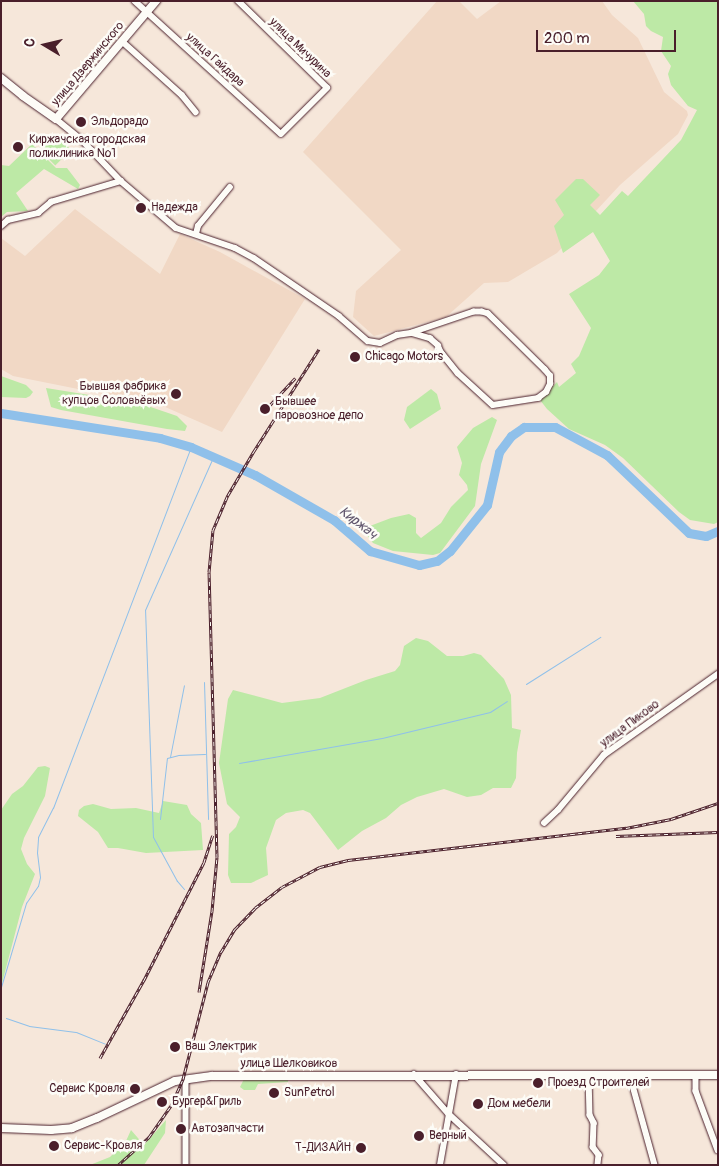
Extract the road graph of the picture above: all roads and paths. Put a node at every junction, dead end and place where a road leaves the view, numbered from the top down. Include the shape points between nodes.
1 (135, 1) edge
2 (156, 1) edge
3 (238, 1) edge
4 (147, 12) junction
5 (122, 41) junction
6 (1, 78) edge
7 (196, 112) dead end
8 (56, 119) junction
9 (281, 134) joint
10 (122, 181) junction
11 (230, 187) dead end
12 (1, 226) edge
13 (196, 234) junction
14 (412, 333) junction
15 (718, 674) edge
16 (544, 823) dead end
17 (414, 1074) junction
18 (456, 1074) junction
19 (630, 1074) junction
20 (588, 1075) junction
21 (718, 1075) edge
22 (696, 1076) junction
23 (186, 1079) junction
24 (449, 1114) junction
25 (1, 1128) edge
26 (718, 1150) edge
27 (186, 1165) edge
28 (440, 1165) edge
29 (504, 1165) edge
30 (598, 1165) edge
31 (655, 1165) edge

1 - 4 street, улица Гайдара
2 - 4 street, улица Дзержинского
3 - 9 street, улица Мичурина via 327,88
4 - 5 street, улица Дзержинского
4 - 9 street, улица Гайдара
5 - 7 street via 182,95
5 - 8 street, улица Дзержинского
6 - 8 street
8 - 10 street
10 - 12 street via 51,202 38,213 8,220
10 - 13 street via 176,228
11 - 13 street via 198,226
13 - 14 street via 254,258 340,316 374,344
14 - 14 street via 435,341 458,373 493,405 538,398 550,384 550,376 488,314 474,312
15 - 16 street, улица Пиково via 604,755
17 - 18 street, улица Шелковиков
17 - 23 street, улица Шелковиков via 229,1075
17 - 24 street
18 - 20 street, улица Шелковиков
18 - 24 street
19 - 20 street, улица Шелковиков
19 - 22 street, улица Шелковиков
19 - 31 street
20 - 30 street via 590,1115 594,1123 593,1147 599,1155
21 - 22 street, улица Шелковиков
22 - 26 street via 696,1091
23 - 25 street, улица Шелковиков via 83,1125 52,1130
23 - 27 street
24 - 28 street
24 - 29 street

